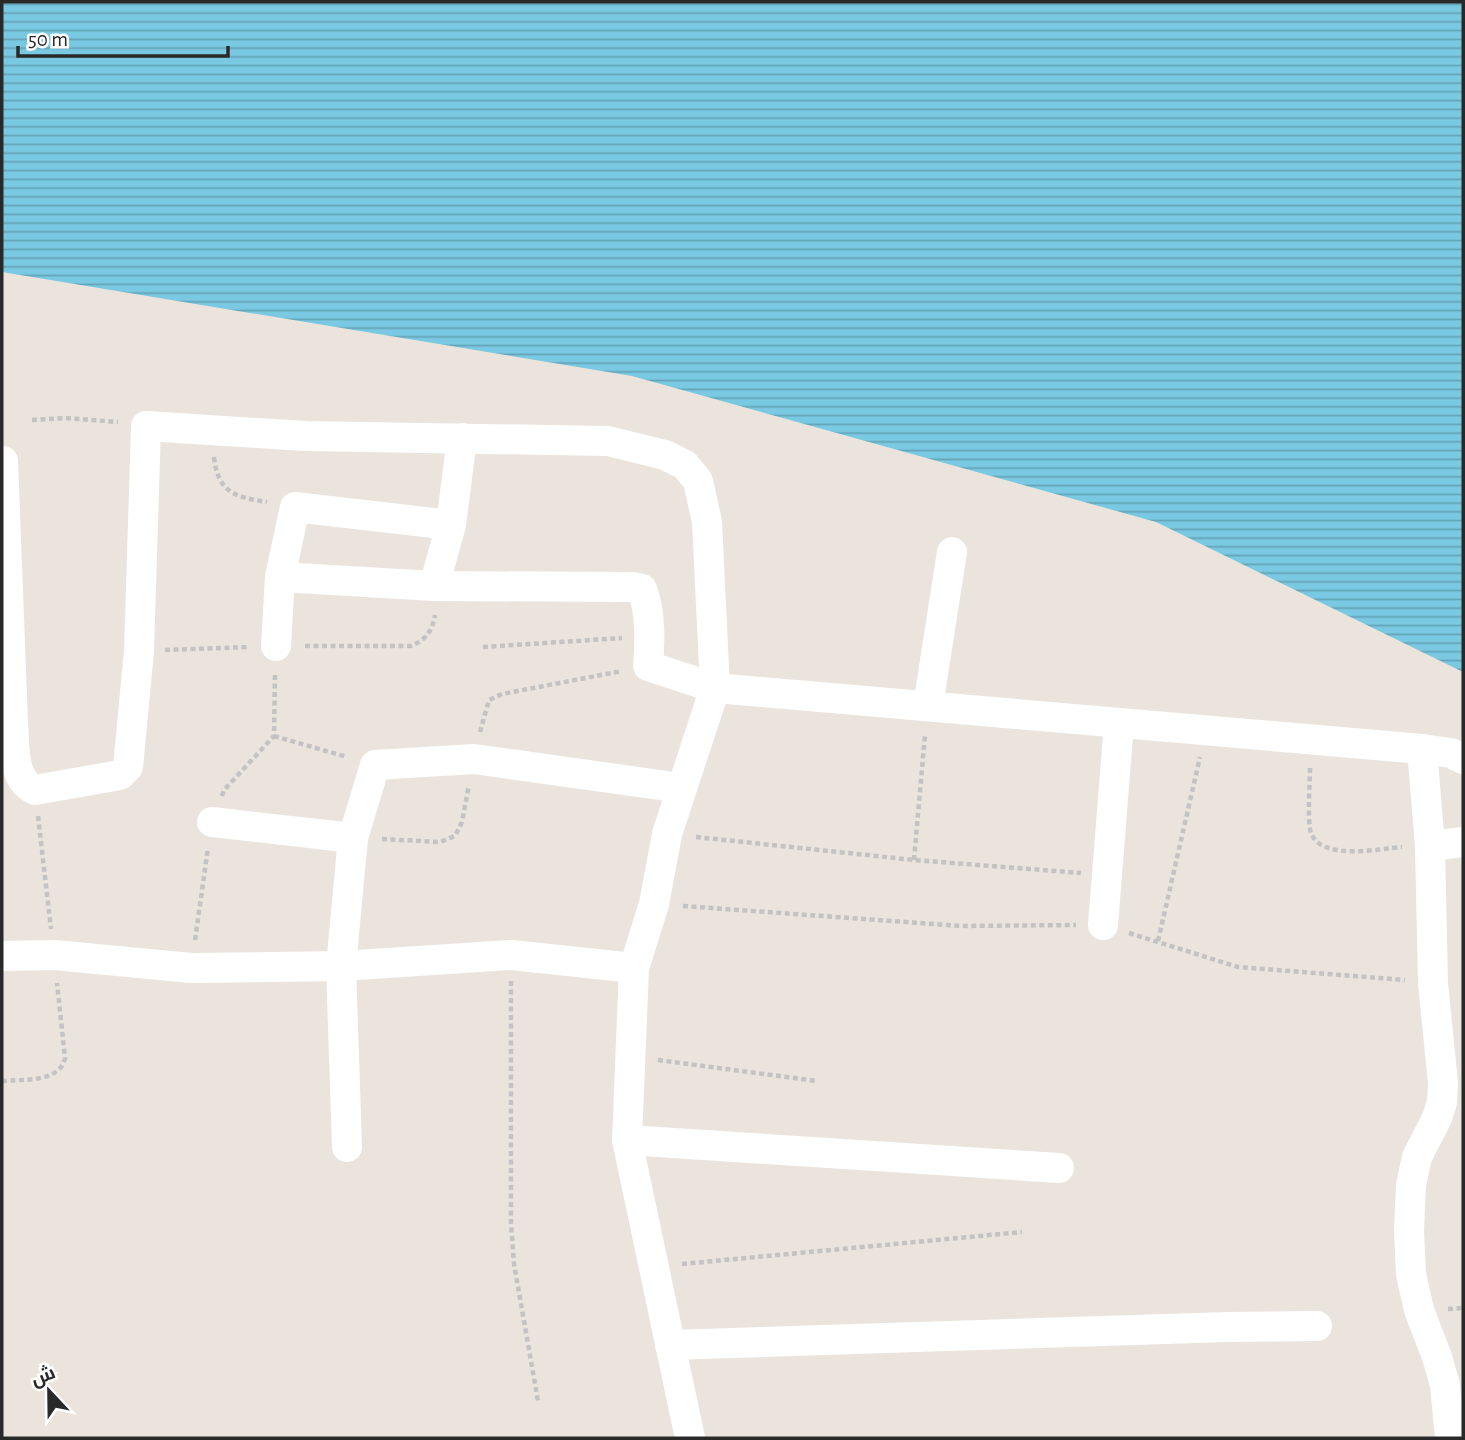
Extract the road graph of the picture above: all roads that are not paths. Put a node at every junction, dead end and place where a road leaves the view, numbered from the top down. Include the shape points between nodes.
1 (462, 438) junction
2 (3, 461) edge
3 (451, 525) junction
4 (952, 552) dead end
5 (280, 578) junction
6 (435, 586) junction
7 (276, 646) road end
8 (715, 688) junction
9 (928, 706) junction
10 (1119, 723) junction
11 (1422, 750) junction
12 (1463, 758) edge
13 (681, 788) junction
14 (212, 822) road end
15 (353, 838) junction
16 (1463, 842) edge
17 (1430, 846) junction
18 (1103, 925) road end
19 (2, 957) edge
20 (341, 966) junction
21 (634, 968) junction
22 (627, 1140) junction
23 (347, 1147) dead end
24 (1059, 1168) dead end
25 (1317, 1326) dead end
26 (670, 1345) junction
27 (690, 1438) edge
28 (1450, 1438) edge

1 - 2 street via 305,436 146,426 139,652 128,762 120,775 35,790 19,776 17,762
1 - 3 street
1 - 8 street via 608,442 665,455 685,465 698,481 707,522
3 - 5 street via 295,507
3 - 6 street
4 - 9 street
5 - 6 street
5 - 7 street
6 - 8 street via 642,589 650,637 648,666
8 - 9 street
8 - 13 street
9 - 10 street
10 - 11 street
10 - 18 street
11 - 12 street
11 - 17 street
13 - 15 street via 474,759 375,765
13 - 21 street
14 - 15 street
15 - 20 street
16 - 17 street
17 - 28 street via 1433,983 1443,1101 1417,1157 1409,1231 1419,1310 1445,1385
19 - 20 street via 54,956 191,968
20 - 21 street via 511,955
20 - 23 street
21 - 22 street
22 - 24 street
22 - 26 street
25 - 26 street
26 - 27 street

